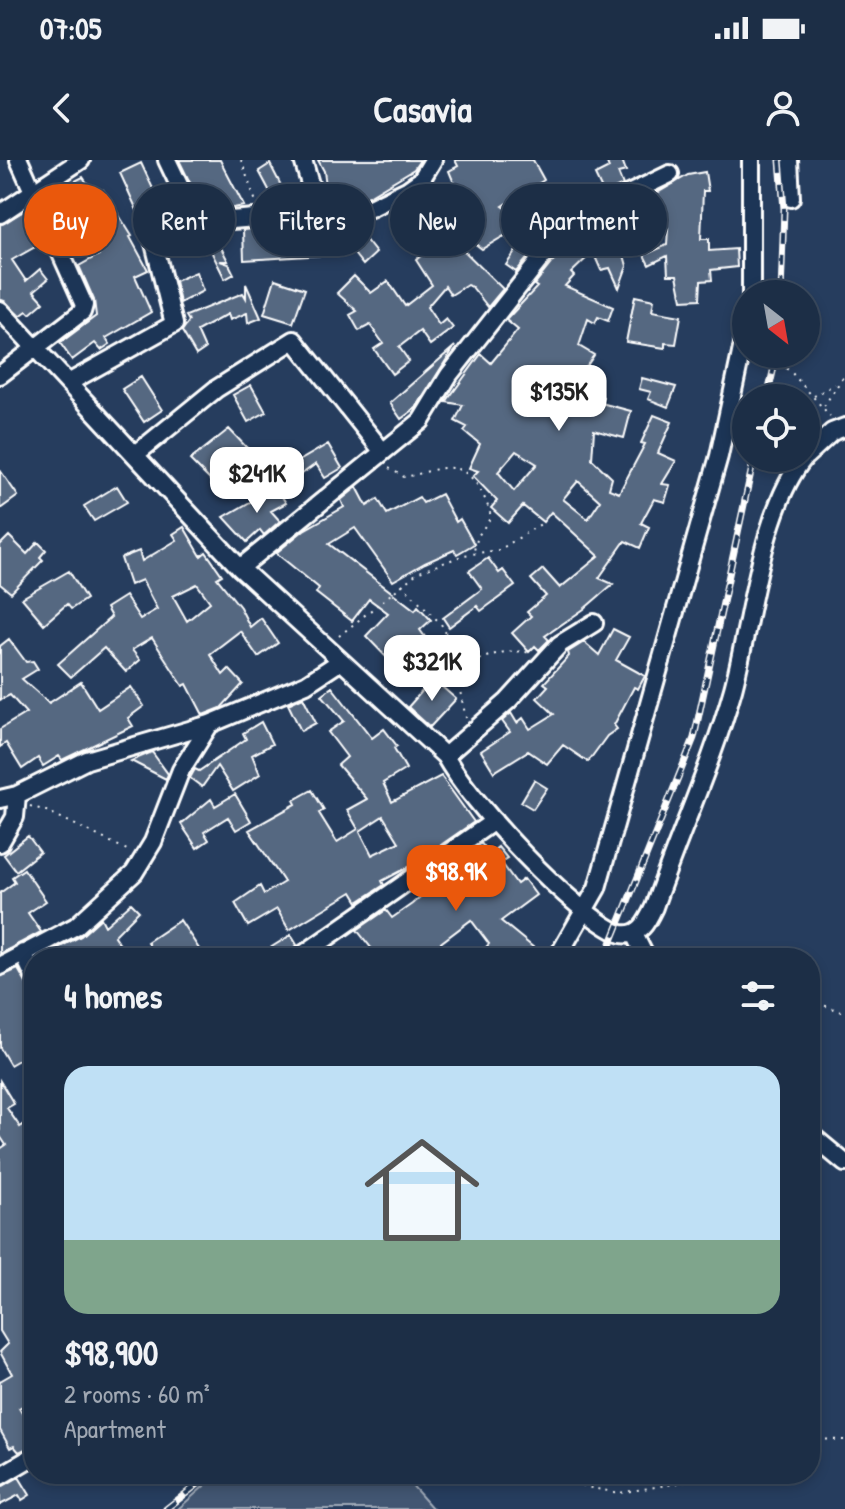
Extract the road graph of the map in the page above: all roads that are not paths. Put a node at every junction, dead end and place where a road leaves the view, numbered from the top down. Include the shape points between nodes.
1 (19, 160) edge
2 (81, 160) edge
3 (167, 160) edge
4 (303, 160) edge
5 (433, 160) edge
6 (751, 160) edge
7 (789, 160) edge
8 (670, 174) dead end
9 (29, 184) edge
10 (48, 184) edge
11 (178, 184) edge
12 (310, 184) edge
13 (791, 198) dead end
14 (24, 200) edge
15 (374, 206) edge
16 (0, 214) edge
17 (61, 256) edge
18 (158, 256) edge
19 (751, 280) edge
20 (0, 310) edge
21 (34, 345) junction
22 (740, 368) edge
23 (0, 375) edge
24 (70, 382) junction
25 (843, 428) edge
26 (820, 442) edge
27 (136, 454) junction
28 (379, 455) junction
29 (797, 472) edge
30 (240, 568) junction
31 (594, 623) dead end
32 (341, 661) junction
33 (210, 724) junction
34 (445, 756) junction
35 (11, 799) edge
36 (494, 821) junction
37 (0, 843) edge
38 (585, 912) junction
39 (634, 934) junction
40 (32, 948) edge
41 (312, 948) edge
42 (563, 948) edge
43 (641, 948) edge
44 (23, 953) edge
45 (0, 966) edge
46 (820, 1142) edge
47 (845, 1163) edge
48 (24, 1462) edge
49 (0, 1476) edge

1 - 9 street
2 - 10 street
3 - 11 street
4 - 12 street
5 - 15 street via 421,180
6 - 19 street
7 - 13 street
8 - 28 street via 610,203 546,252 449,375 421,421
14 - 16 street
17 - 21 street via 84,305 82,312
18 - 24 street via 175,320 171,327
20 - 21 street
21 - 23 street
21 - 24 street
22 - 38 street via 706,507 597,888
24 - 27 street
25 - 26 street
27 - 28 street via 216,389 294,340
27 - 30 street
28 - 30 street
29 - 39 street via 776,511 713,753 648,920
30 - 32 street
31 - 34 street via 567,638
32 - 33 street via 306,684
32 - 34 street
33 - 35 street via 87,760
33 - 40 street via 181,770 134,873 93,913
34 - 36 street via 460,783
35 - 37 street via 15,817
36 - 38 street
36 - 41 street
38 - 39 street via 614,932
38 - 42 street
39 - 43 street
44 - 45 street
46 - 47 street
48 - 49 street

